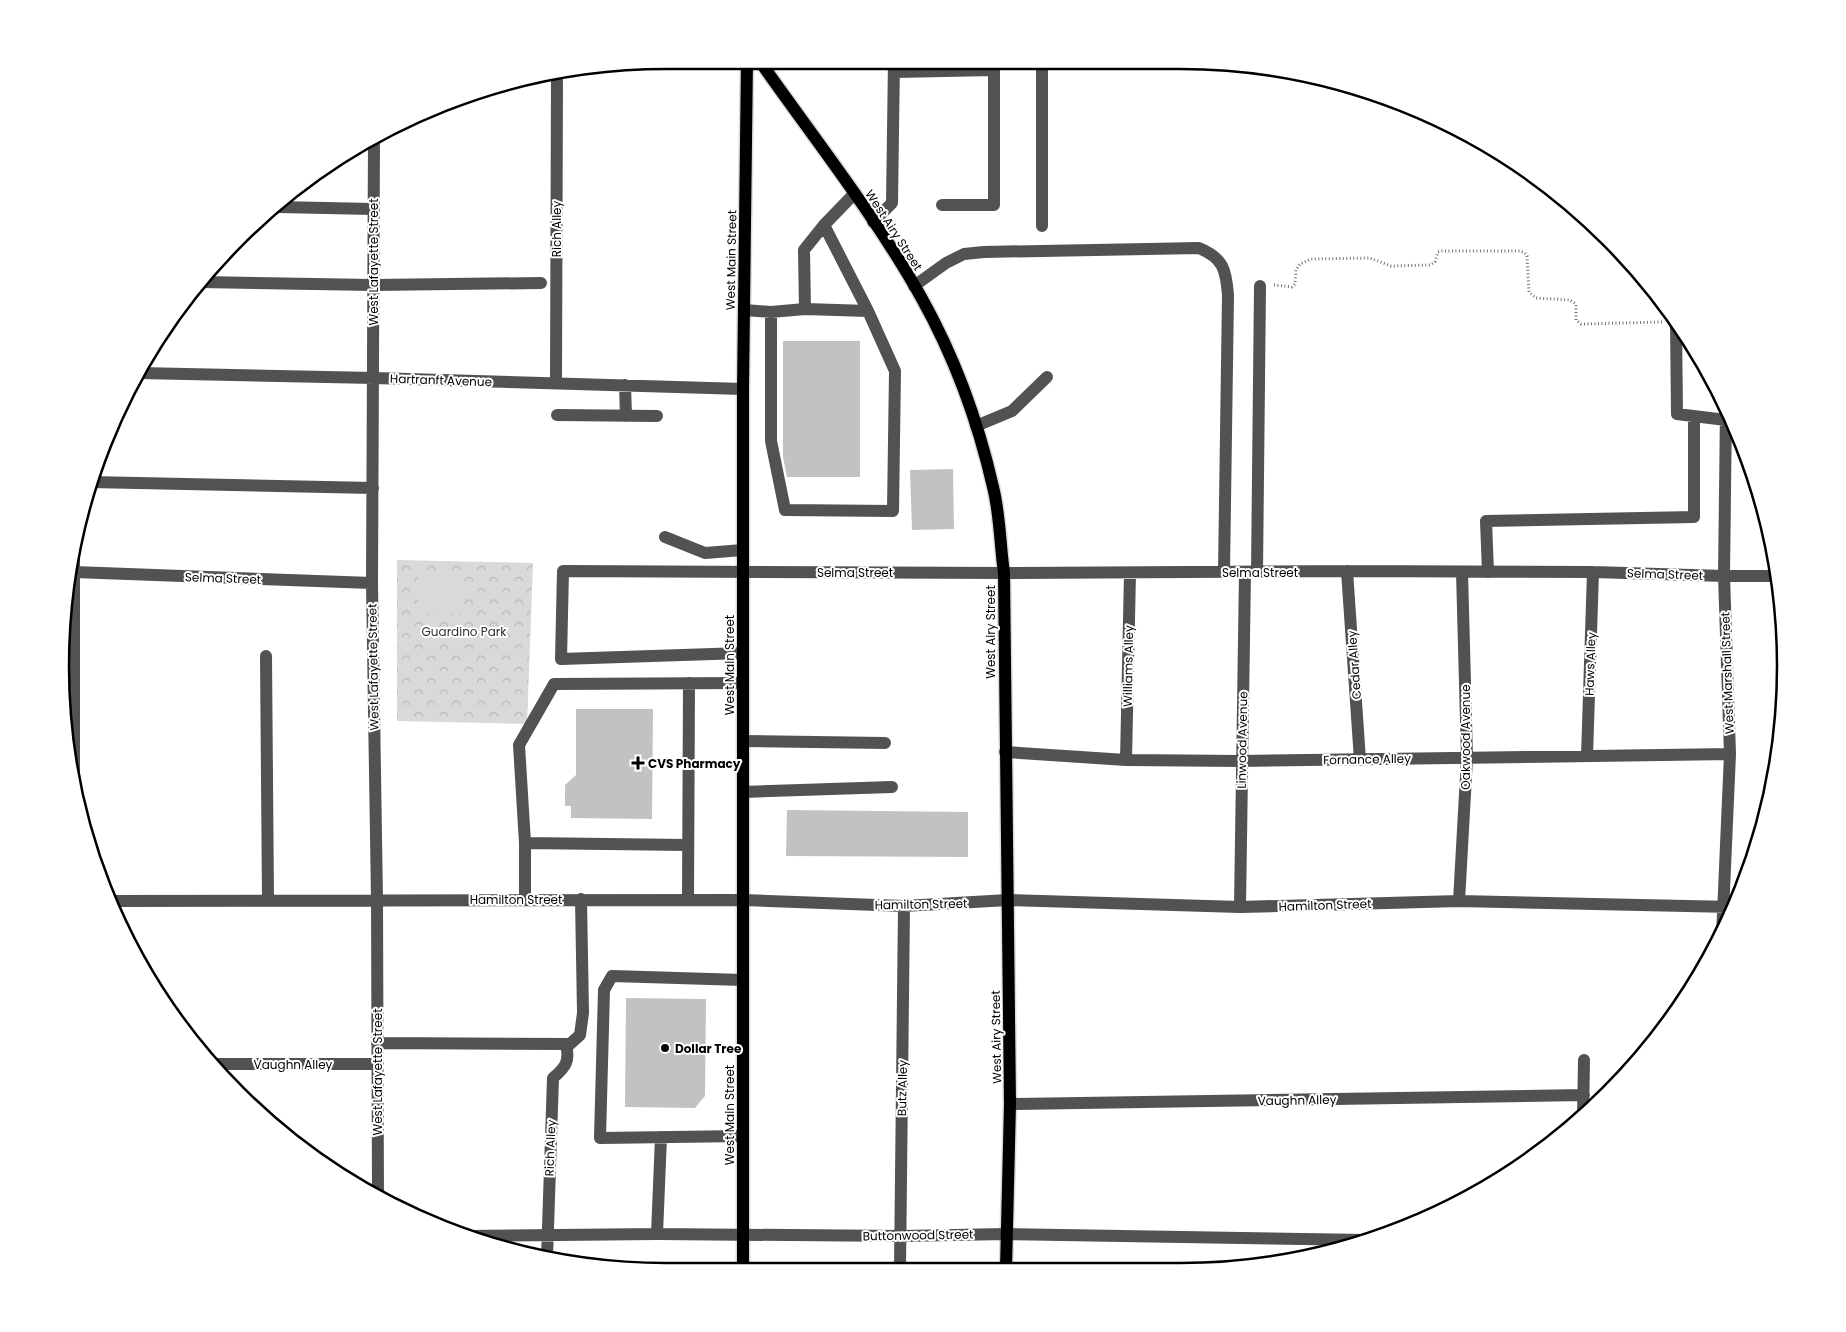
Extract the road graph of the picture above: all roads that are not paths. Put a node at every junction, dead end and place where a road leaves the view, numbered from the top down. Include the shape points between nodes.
1 (747, 69) edge
2 (765, 69) edge
3 (894, 69) edge
4 (994, 69) edge
5 (1042, 69) edge
6 (557, 79) edge
7 (374, 145) edge
8 (854, 194) junction
9 (942, 206) dead end
10 (284, 207) edge
11 (373, 209) junction
12 (873, 222) junction
13 (824, 225) junction
14 (1042, 226) dead end
15 (209, 282) edge
16 (541, 283) dead end
17 (373, 285) junction
18 (914, 286) junction
19 (1260, 286) road end
20 (805, 309) junction
21 (744, 310) junction
22 (868, 311) junction
23 (771, 312) junction
24 (1671, 326) edge
25 (146, 373) edge
26 (374, 378) junction
27 (1047, 378) dead end
28 (556, 383) junction
29 (625, 385) junction
30 (742, 389) junction
31 (557, 415) dead end
32 (1722, 415) edge
33 (626, 416) junction
34 (657, 416) dead end
35 (1694, 416) junction
36 (1726, 424) edge
37 (976, 426) junction
38 (98, 482) edge
39 (373, 488) junction
40 (665, 537) dead end
41 (742, 550) junction
42 (77, 571) edge
43 (743, 571) junction
44 (1347, 571) junction
45 (1224, 572) junction
46 (1251, 572) junction
47 (1462, 572) junction
48 (1488, 572) junction
49 (1593, 572) junction
50 (1004, 573) junction
51 (1130, 573) junction
52 (1724, 576) junction
53 (1770, 576) edge
54 (372, 583) junction
55 (70, 624) edge
56 (742, 653) junction
57 (266, 656) dead end
58 (69, 683) edge
59 (689, 683) junction
60 (743, 683) junction
61 (742, 741) junction
62 (885, 743) dead end
63 (1005, 752) junction
64 (1730, 754) junction
65 (1587, 756) junction
66 (1467, 758) junction
67 (1126, 760) junction
68 (1241, 760) junction
69 (1360, 760) junction
70 (892, 787) dead end
71 (743, 792) junction
72 (525, 843) junction
73 (687, 844) junction
74 (377, 899) junction
75 (525, 899) junction
76 (268, 900) junction
77 (582, 900) junction
78 (688, 900) junction
79 (743, 900) junction
80 (1008, 900) junction
81 (117, 901) edge
82 (1459, 901) junction
83 (1728, 904) edge
84 (904, 906) junction
85 (1240, 907) junction
86 (1727, 907) edge
87 (742, 980) junction
88 (377, 1043) junction
89 (566, 1044) junction
90 (1584, 1060) dead end
91 (221, 1064) edge
92 (377, 1064) junction
93 (1584, 1095) junction
94 (1010, 1104) junction
95 (1584, 1106) edge
96 (742, 1136) junction
97 (661, 1137) junction
98 (378, 1189) edge
99 (547, 1234) junction
100 (657, 1234) junction
101 (742, 1234) junction
102 (1006, 1234) junction
103 (486, 1236) edge
104 (900, 1236) junction
105 (1346, 1240) edge
106 (547, 1252) edge
107 (743, 1263) edge
108 (900, 1263) edge
109 (1006, 1263) edge

1 - 21 main road, West Main Street
2 - 8 main road, West Airy Street
3 - 12 street via 892,203
4 - 9 street via 994,206
5 - 14 street
6 - 28 street, Rich Alley
7 - 11 street, West Lafayette Street
8 - 12 main road, West Airy Street
8 - 13 street
10 - 11 street
11 - 17 street, West Lafayette Street
12 - 18 main road, West Airy Street
13 - 20 street via 804,250
13 - 22 street
15 - 17 street
16 - 17 street
17 - 26 street, West Lafayette Street
18 - 37 main road, West Airy Street via 951,358
18 - 45 street via 964,254 1199,248 1211,253 1226,275 1228,295
19 - 46 street, Linwood Avenue
20 - 22 street
20 - 23 street
21 - 23 street
21 - 30 main road, West Main Street
22 - 23 street via 895,371 893,511 786,510 772,441
24 - 35 street via 1677,414
25 - 26 street, Hartranft Avenue
26 - 28 street, Hartranft Avenue
26 - 39 street, West Lafayette Street
27 - 37 street via 1012,411
28 - 29 street, Hartranft Avenue
29 - 30 street, Hartranft Avenue
29 - 33 street
30 - 41 main road, West Main Street
31 - 33 street
32 - 35 street
33 - 34 street
35 - 48 street via 1694,517 1486,522
36 - 52 street, West Marshall Street
37 - 50 main road, West Airy Street via 994,488
38 - 39 street
39 - 54 street, West Lafayette Street
40 - 41 street via 705,553
41 - 43 main road, West Main Street
42 - 54 street, Selma Street
43 - 50 street, Selma Street
43 - 56 main road, West Main Street
43 - 56 street, Selma Street via 564,571 561,659
44 - 46 street, Selma Street
44 - 47 street, Selma Street
44 - 69 street, Cedar Alley
45 - 46 street, Selma Street
45 - 51 street, Selma Street
46 - 68 street, Linwood Avenue
47 - 48 street, Selma Street
47 - 66 street, Oakwood Avenue
48 - 49 street, Selma Street
49 - 52 street, Selma Street
49 - 65 street, Haws Alley
50 - 51 street, Selma Street
50 - 63 main road, West Airy Street
51 - 67 street, Williams Alley
52 - 53 street, Selma Street
52 - 64 street, West Marshall Street
54 - 74 street, West Lafayette Street
55 - 58 street
56 - 60 main road, West Main Street
57 - 76 street
59 - 60 street
59 - 72 street via 554,684 519,745
59 - 73 street
60 - 61 main road, West Main Street
61 - 62 street
61 - 71 main road, West Main Street
63 - 67 street, Fornance Alley
63 - 80 main road, West Airy Street
64 - 65 street, Fornance Alley
64 - 83 street, West Marshall Street
65 - 66 street, Fornance Alley
66 - 69 street, Fornance Alley
66 - 82 street, Oakwood Avenue
67 - 68 street, Fornance Alley
68 - 69 street, Fornance Alley
68 - 85 street, Linwood Avenue
70 - 71 street
71 - 79 main road, West Main Street
72 - 73 street
72 - 75 street
73 - 78 street
74 - 75 street, Hamilton Street
74 - 76 street, Hamilton Street
74 - 88 street, West Lafayette Street
75 - 77 street, Hamilton Street
76 - 81 street, Hamilton Street
77 - 78 street, Hamilton Street
77 - 89 street via 583,1013 580,1035
78 - 79 street, Hamilton Street
79 - 84 street, Hamilton Street
79 - 87 main road, West Main Street
80 - 84 street, Hamilton Street
80 - 85 street, Hamilton Street
80 - 94 main road, West Airy Street
82 - 85 street, Hamilton Street
82 - 86 street, Hamilton Street
84 - 104 street, Butz Alley
87 - 96 main road, West Main Street
87 - 97 street via 612,976 604,990 600,1138
88 - 89 street
88 - 92 street, West Lafayette Street
89 - 99 street, Rich Alley via 569,1055 564,1068 553,1078
90 - 93 street
91 - 92 street, Vaughn Alley
92 - 98 street, West Lafayette Street
93 - 94 street, Vaughn Alley
93 - 95 street
94 - 102 main road, West Airy Street
96 - 97 street
96 - 101 main road, West Main Street
97 - 100 street
99 - 100 street, Buttonwood Street
99 - 103 street, Buttonwood Street
99 - 106 street, Rich Alley
100 - 101 street, Buttonwood Street
101 - 104 street, Buttonwood Street
101 - 107 main road, West Main Street
102 - 104 street, Buttonwood Street
102 - 105 street, Buttonwood Street
102 - 109 main road, West Airy Street
104 - 108 street, Butz Alley

